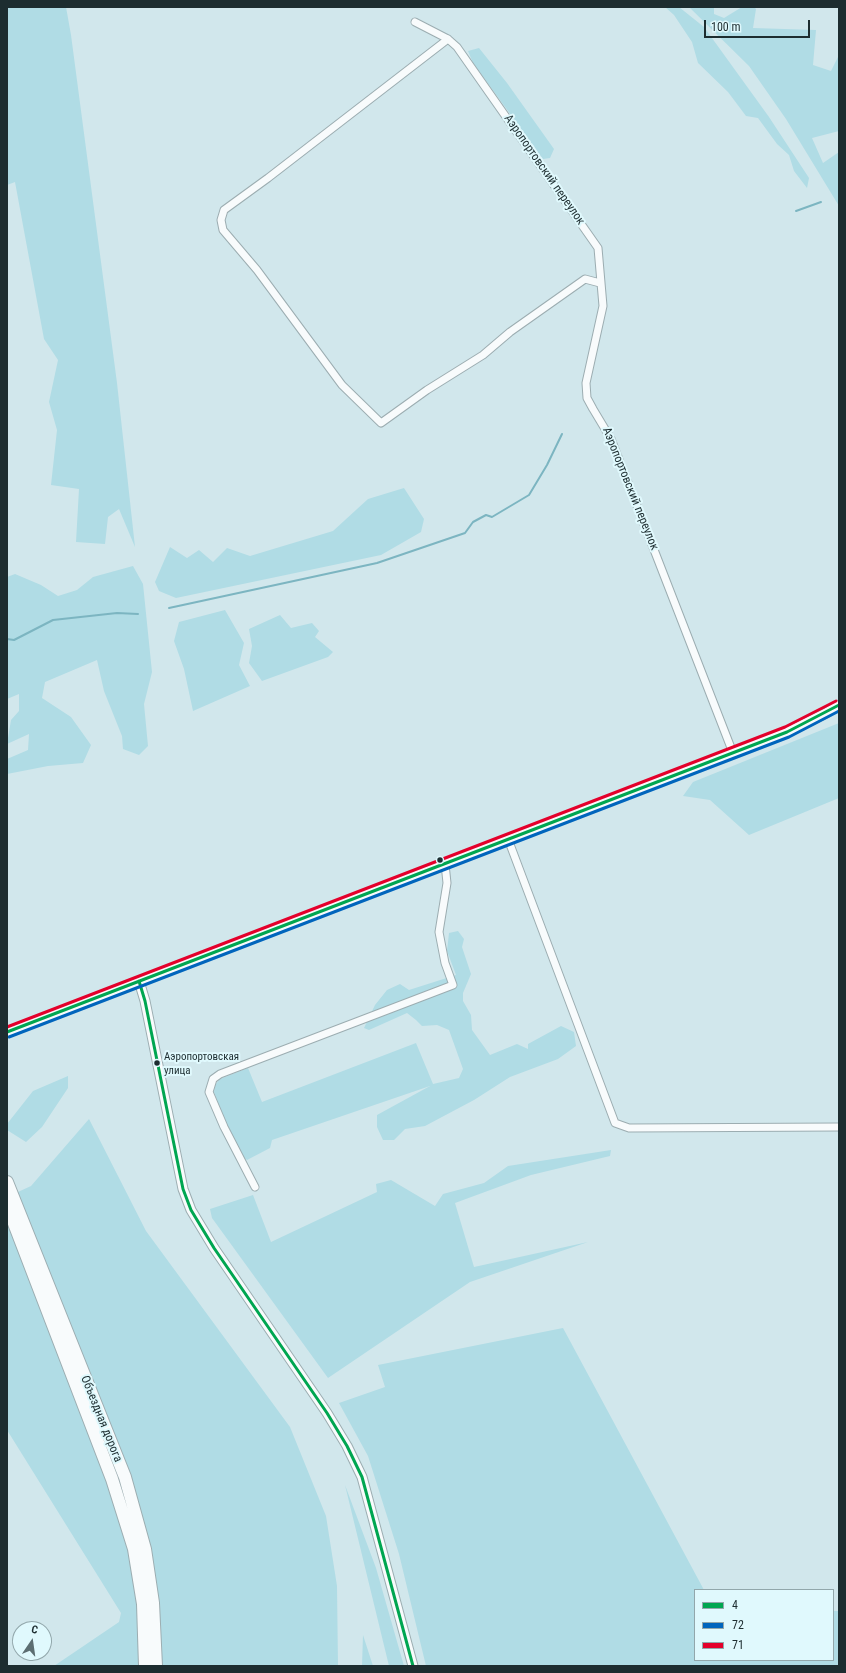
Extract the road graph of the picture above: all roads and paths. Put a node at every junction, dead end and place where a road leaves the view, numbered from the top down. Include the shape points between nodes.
1 (415, 22) dead end
2 (448, 39) junction
3 (600, 283) junction
4 (839, 705) edge
5 (733, 753) junction
6 (508, 839) junction
7 (445, 864) junction
8 (139, 981) junction
9 (7, 1032) edge
10 (839, 1127) edge
11 (7, 1182) edge
12 (255, 1187) dead end
13 (7, 1205) edge
14 (145, 1666) edge
15 (156, 1666) edge
16 (413, 1666) edge

1 - 2 street, Аэропортовский переулок
2 - 3 street, Аэропортовский переулок via 457,47 598,248
2 - 3 street via 224,210 220,220 223,230 257,270 342,385 381,424 427,390 483,355 522,323 585,279
3 - 5 street, Аэропортовский переулок via 603,306 586,383 587,398 611,439
4 - 5 main road via 787,732
5 - 6 main road
6 - 7 main road
6 - 10 street via 615,1123 629,1128
7 - 8 main road
7 - 12 street via 447,883 439,932 445,963 453,985 220,1074 213,1079 208,1092
8 - 9 main road
8 - 16 main road via 183,1188 189,1205 214,1248 327,1413 362,1476
11 - 15 highway, Объездная дорога via 125,1477 145,1549 153,1603
13 - 14 highway, Объездная дорога via 112,1478 134,1549 142,1604

